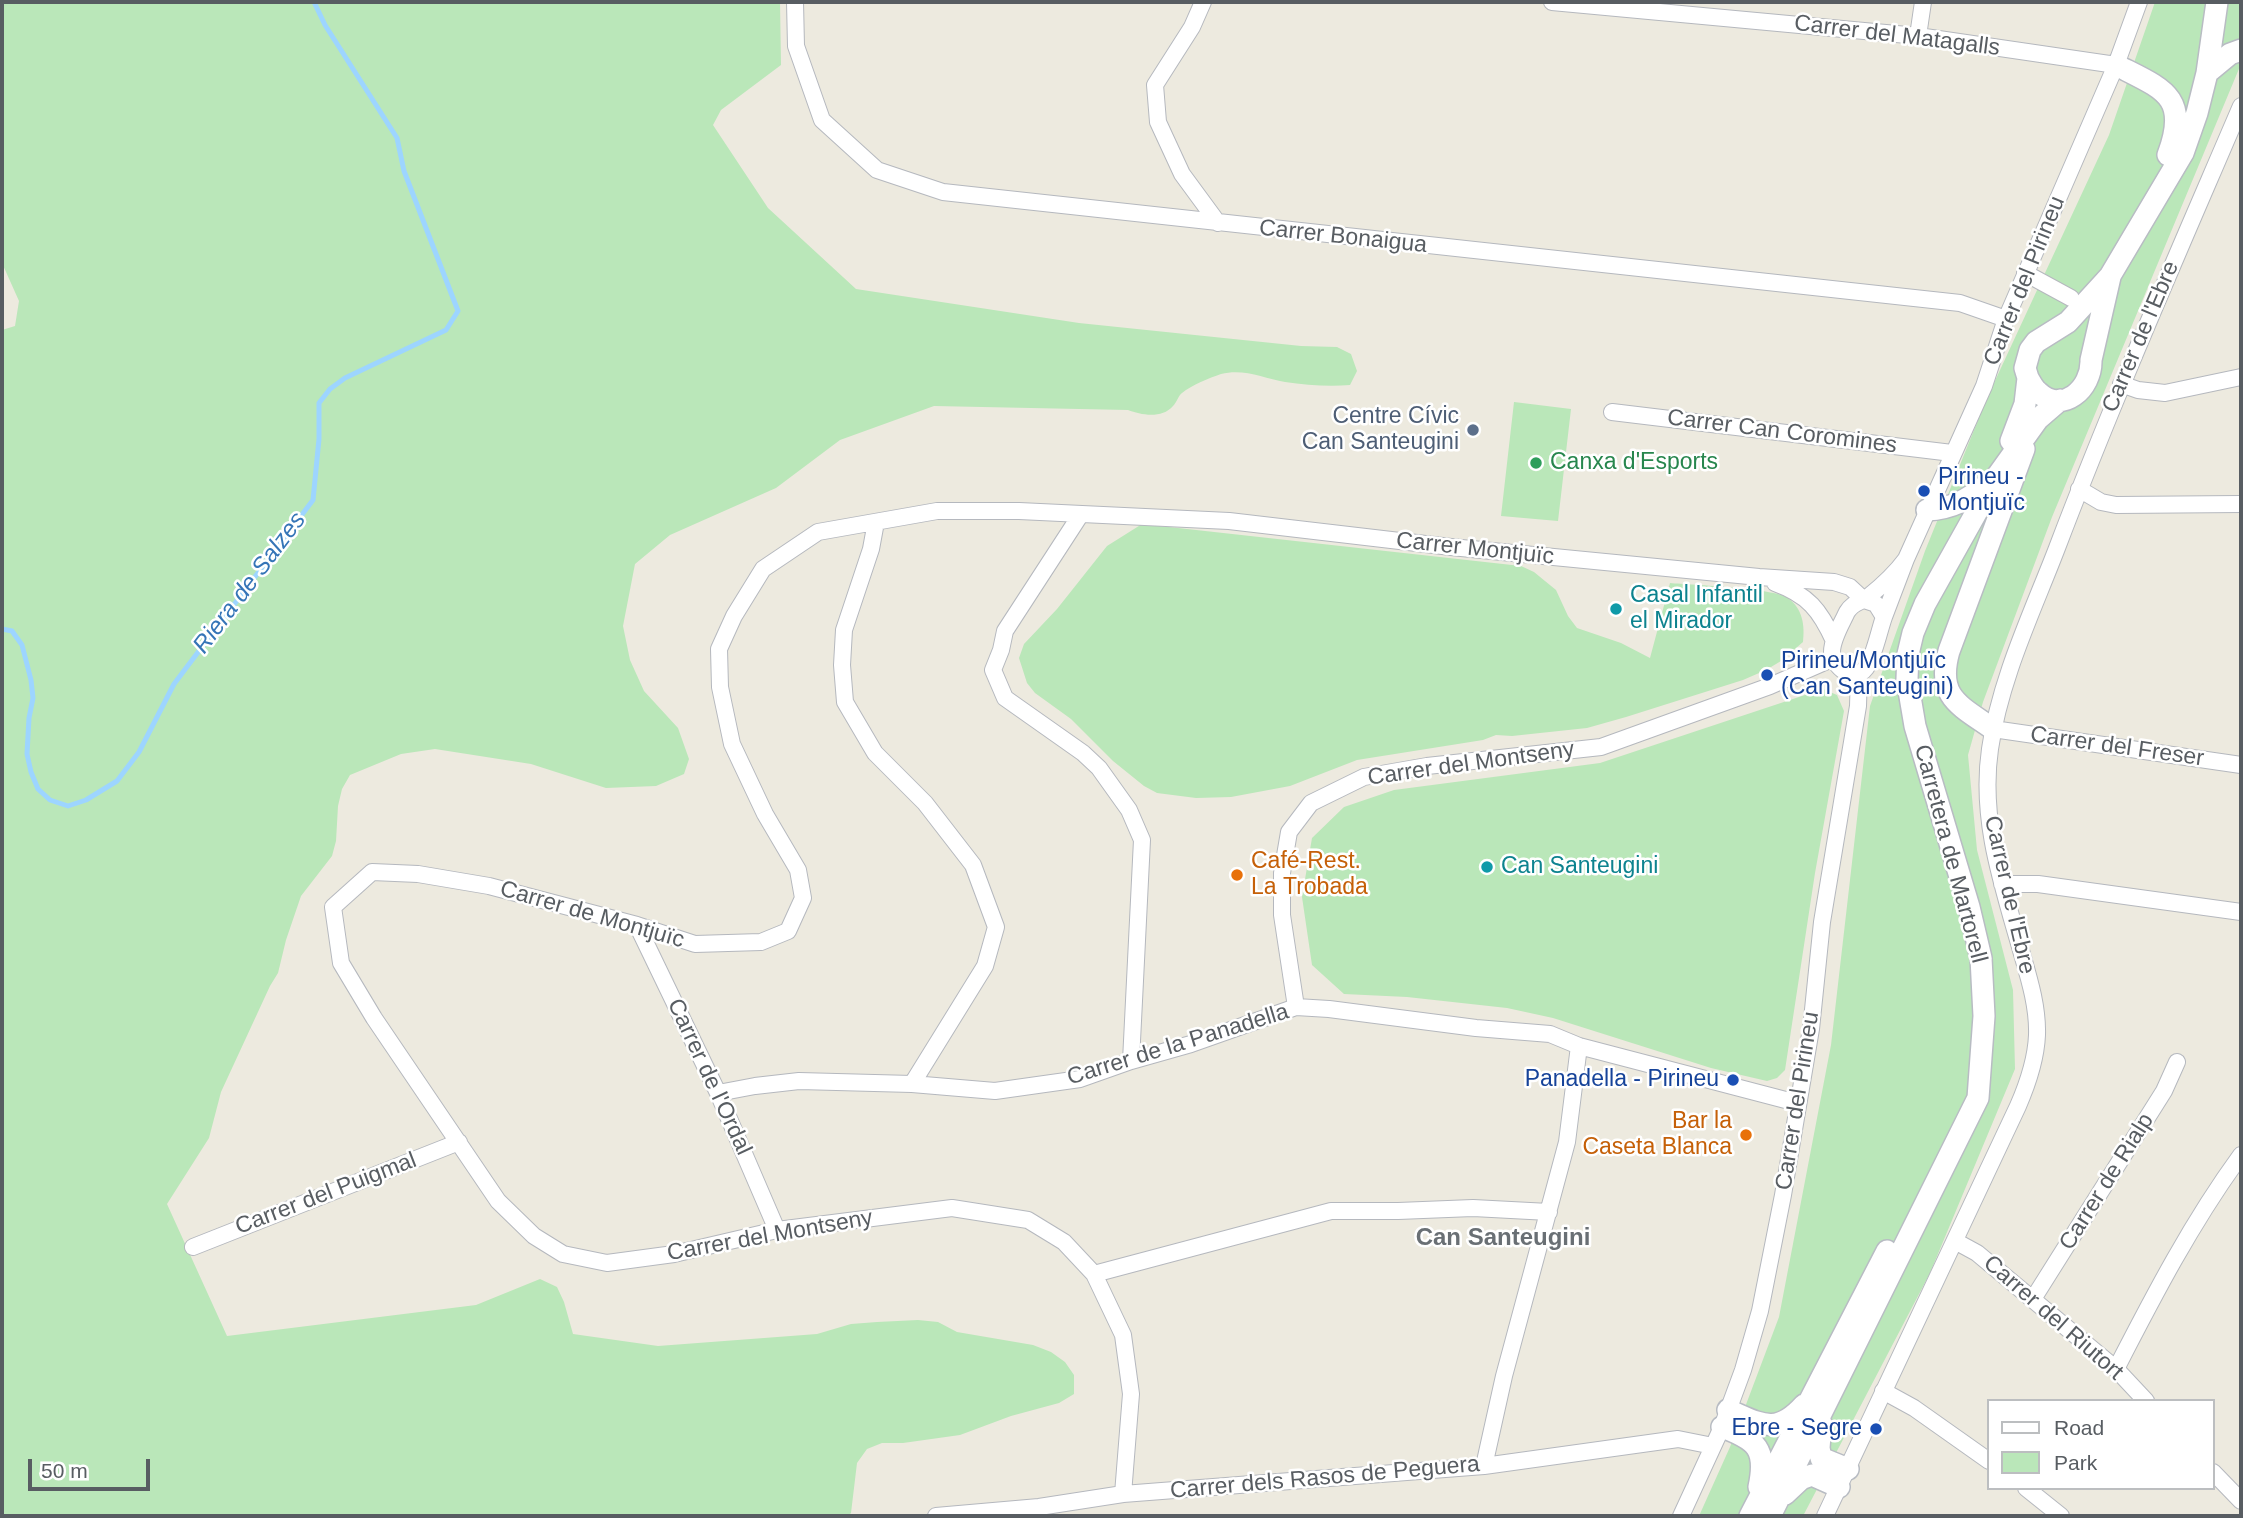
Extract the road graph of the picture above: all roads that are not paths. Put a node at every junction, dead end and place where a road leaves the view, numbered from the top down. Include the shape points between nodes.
1 (795, 2) edge
2 (1203, 2) edge
3 (1552, 2) edge
4 (1923, 2) edge
5 (2139, 2) edge
6 (2217, 2) edge
7 (1918, 36) junction
8 (2241, 50) edge
9 (2116, 65) junction
10 (2207, 73) junction
11 (2241, 106) edge
12 (2147, 213) junction
13 (1218, 223) junction
14 (2025, 273) junction
15 (2110, 276) junction
16 (2071, 298) dead end
17 (2006, 319) junction
18 (2047, 335) junction
19 (2091, 360) junction
20 (2241, 377) edge
21 (2028, 378) junction
22 (2120, 384) junction
23 (2060, 400) junction
24 (1612, 412) dead end
25 (2028, 436) junction
26 (1952, 453) junction
27 (1995, 479) junction
28 (2079, 489) junction
29 (2241, 504) edge
30 (1927, 510) junction
31 (1080, 514) junction
32 (876, 522) junction
33 (1906, 559) junction
34 (1759, 578) junction
35 (1864, 600) junction
36 (1884, 617) junction
37 (1834, 641) junction
38 (1833, 658) junction
39 (1859, 673) junction
40 (1993, 729) junction
41 (2241, 765) edge
42 (2002, 884) junction
43 (2241, 912) edge
44 (636, 925) junction
45 (1296, 1007) junction
46 (1579, 1046) junction
47 (1131, 1061) junction
48 (2177, 1062) dead end
49 (1980, 1064) junction
50 (912, 1084) junction
51 (718, 1093) junction
52 (1797, 1103) junction
53 (459, 1142) junction
54 (2241, 1155) edge
55 (1549, 1212) junction
56 (778, 1230) junction
57 (1955, 1241) junction
58 (193, 1247) dead end
59 (1094, 1274) junction
60 (2033, 1299) junction
61 (1833, 1356) junction
62 (2116, 1369) junction
63 (1884, 1391) junction
64 (1814, 1393) junction
65 (2144, 1399) edge
66 (1822, 1414) junction
67 (1721, 1428) junction
68 (1799, 1457) junction
69 (1988, 1460) edge
70 (1484, 1466) junction
71 (1816, 1466) junction
72 (2215, 1474) edge
73 (1843, 1478) junction
74 (2028, 1490) edge
75 (1123, 1494) junction
76 (2241, 1501) edge
77 (1762, 1511) edge
78 (936, 1516) edge
79 (1681, 1516) edge
80 (1825, 1516) edge
81 (2061, 1516) edge

1 - 13 street, Carrer Bonaigua via 796,46 822,120 877,170 943,192
2 - 13 street via 1155,85 1158,122 1182,174
3 - 7 street, Carrer del Matagalls
4 - 7 street
5 - 9 street, Carrer del Pirineu
6 - 10 main road
7 - 9 street, Carrer del Matagalls
8 - 10 main road
9 - 12 main road via 2164,92 2177,118 2175,138
9 - 14 street, Carrer del Pirineu
10 - 12 main road via 2183,153
11 - 22 street, Carrer de l'Ebre
12 - 15 main road
13 - 17 street, Carrer Bonaigua via 1960,303
14 - 16 street
14 - 17 street, Carrer del Pirineu
15 - 18 main road via 2068,322
15 - 19 main road
17 - 26 street, Carrer del Pirineu via 1984,386
18 - 19 main road via 2063,334 2082,342
18 - 21 main road via 2030,349 2025,368
19 - 23 main road via 2085,387
20 - 22 street via 2165,393
21 - 23 main road via 2039,394
21 - 27 main road via 2022,416
22 - 28 street, Carrer de l'Ebre
23 - 25 main road, Carretera de Martorell via 2038,419
24 - 26 street, Carrer Can Coromines
25 - 27 main road, Carretera de Martorell
25 - 40 main road via 1944,671 1953,700
26 - 30 street, Carrer del Pirineu
27 - 30 main road via 1957,505
27 - 49 main road, Carretera de Martorell via 1919,617 1907,667 1915,726 1981,958 1984,1016
28 - 29 street via 2116,505
28 - 40 street, Carrer de l'Ebre via 2008,676
30 - 33 street, Carrer del Pirineu
31 - 32 street, Carrer de Montjuïc via 937,511
31 - 34 street, Carrer Montjuïc via 1229,522
31 - 47 street via 1005,631 993,670 1005,698 1099,768 1129,810 1142,840
32 - 44 street, Carrer de Montjuïc via 818,532 763,569 719,649 720,687 732,744 797,870 803,898 788,931 761,942 695,944
32 - 50 street via 844,630 845,702 875,753 925,803 973,865 996,927 985,966
33 - 35 street, Carrer del Pirineu via 1894,576
33 - 36 street, Carrer del Pirineu
34 - 35 street, Carrer Montjuïc via 1843,584
34 - 37 street via 1795,591 1809,602
35 - 36 street via 1876,604
35 - 37 street, Carrer del Pirineu via 1848,610
36 - 39 street, Carrer del Pirineu via 1867,666
37 - 38 street, Carrer del Pirineu
38 - 39 street via 1846,673
38 - 45 street, Carrer del Montseny via 1770,687 1601,747 1364,777 1311,803 1289,832 1282,873 1282,915
39 - 52 street, Carrer del Pirineu via 1858,706
40 - 41 street, Carrer del Freser
40 - 42 street, Carrer de l'Ebre via 1988,806
42 - 43 street via 2038,884
42 - 57 street, Carrer de l'Ebre via 2037,1014 2036,1049 2018,1106
44 - 51 street, Carrer de l'Ordal
44 - 53 street, Carrer de Montjuïc via 489,886 418,874 372,872 333,907 341,963 373,1018
45 - 46 street, Carrer de la Panadella via 1550,1034
45 - 47 street, Carrer de la Panadella
46 - 52 street, Carrer de la Panadella
46 - 55 street via 1567,1142
47 - 50 street, Carrer de la Panadella via 1080,1079 995,1091
48 - 60 street, Carrer de Rialp via 2151,1112
49 - 61 main road
49 - 66 main road, Carretera de Martorell via 1978,1098
50 - 51 street, Carrer de la Panadella via 799,1081
51 - 56 street, Carrer de l'Ordal
52 - 67 street, Carrer del Pirineu via 1760,1311
53 - 56 street, Carrer del Montseny via 498,1201 534,1236 563,1254 607,1263 674,1254
53 - 58 street, Carrer del Puigmal
54 - 62 street via 2160,1284
55 - 59 street via 1473,1208 1331,1211
55 - 70 street
56 - 59 street, Carrer del Montseny via 952,1208 1028,1220 1064,1242
57 - 60 street, Carrer del Riutort
57 - 63 street, Carrer de l'Ebre
59 - 75 street, Carrer del Montseny via 1123,1335 1128,1360
60 - 62 street, Carrer del Riutort
61 - 64 main road
61 - 68 main road via 1827,1384 1797,1442
62 - 65 street, Carrer del Riutort
63 - 69 street
63 - 73 street, Carrer de l'Ebre
64 - 67 main road via 1783,1423
64 - 77 main road
66 - 68 main road, Carretera de Martorell
66 - 71 main road
67 - 70 street, Carrer dels Rasos de Peguera via 1678,1439
67 - 77 main road via 1747,1437 1759,1452
67 - 79 street, Carrer del Pirineu
68 - 71 main road
68 - 77 main road, Carretera de Martorell
70 - 75 street, Carrer dels Rasos de Peguera
71 - 73 main road
71 - 77 main road
72 - 76 street
73 - 80 street, Carrer de l'Ebre
74 - 81 street
75 - 78 street, Carrer dels Rasos de Peguera

